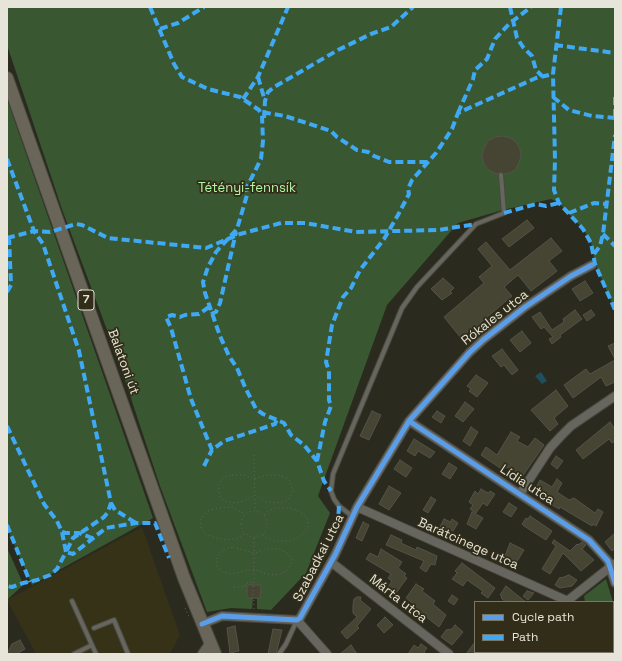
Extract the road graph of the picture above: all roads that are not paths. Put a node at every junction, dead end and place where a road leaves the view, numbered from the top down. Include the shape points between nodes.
1 (7, 78) edge
2 (501, 175) dead end
3 (592, 265) dead end
4 (615, 396) edge
5 (409, 421) junction
6 (520, 494) junction
7 (357, 507) junction
8 (352, 516) junction
9 (331, 562) junction
10 (613, 565) edge
11 (615, 583) edge
12 (72, 601) dead end
13 (565, 601) edge
14 (568, 601) edge
15 (297, 620) junction
16 (202, 624) junction
17 (94, 628) dead end
18 (92, 645) junction
19 (209, 651) edge
20 (74, 654) edge
21 (96, 654) edge
22 (128, 654) edge
23 (279, 654) edge
24 (327, 654) edge
25 (449, 654) edge

1 - 16 main road, Balatoni út / 7
2 - 8 lane via 504,213 476,224 417,287 402,308 334,474 331,491 334,499 338,506
3 - 5 street, Rókales utca via 525,307 483,340
4 - 6 street via 571,426 561,436 550,448
5 - 6 street, Lídia utca
5 - 7 street, Szabadkai utca
6 - 10 street, Lídia utca via 590,540
7 - 8 street, Szabadkai utca
7 - 13 street, Barátcinege utca
8 - 9 street, Szabadkai utca
9 - 15 street, Szabadkai utca
9 - 25 street, Márta utca
10 - 11 street, Lídia utca
10 - 14 street
12 - 18 lane
15 - 16 street, Szabadkai utca via 222,616
15 - 23 lane
15 - 24 street
16 - 19 main road, Balatoni út / 7
17 - 22 lane via 114,620
18 - 20 lane
18 - 21 lane

